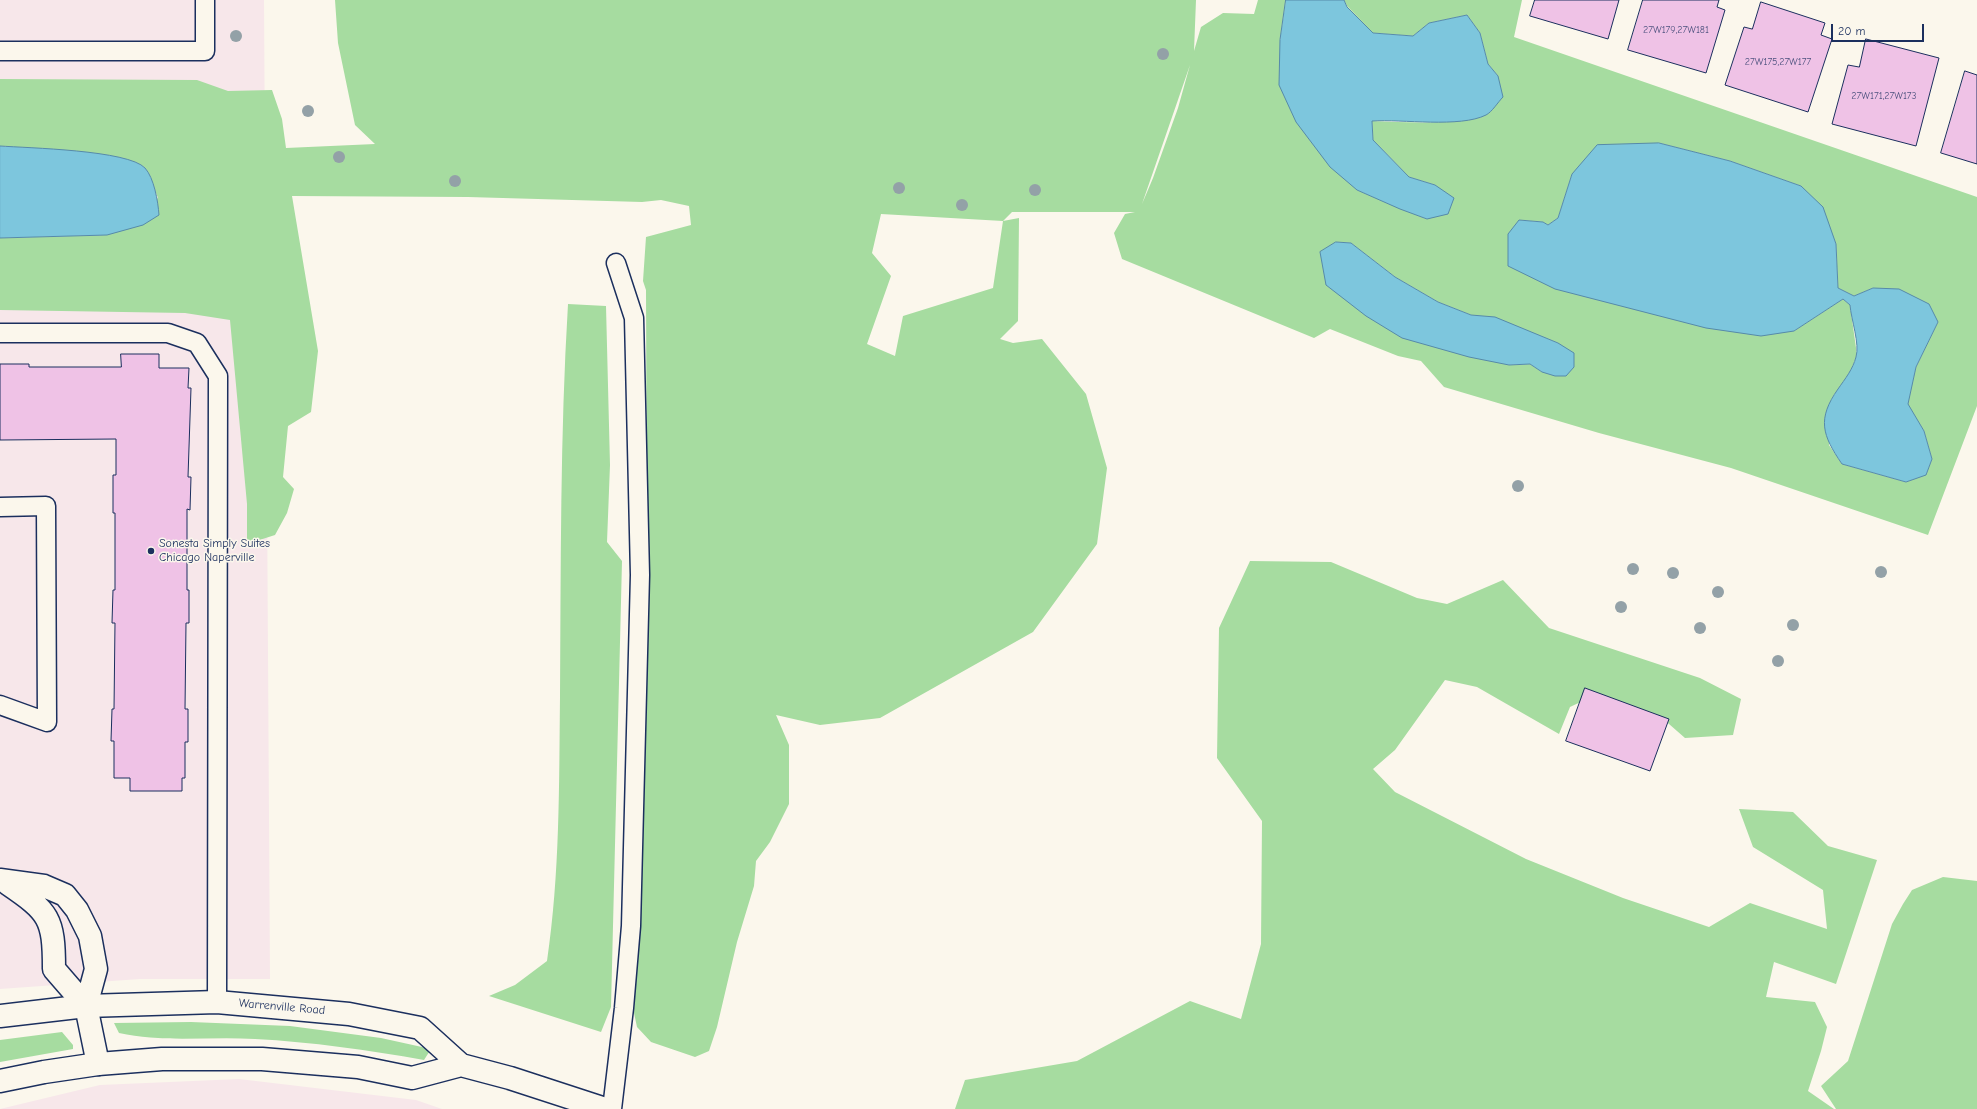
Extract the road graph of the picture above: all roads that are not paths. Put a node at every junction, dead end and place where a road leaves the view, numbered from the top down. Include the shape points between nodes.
1 (205, 0) edge
2 (0, 51) edge
3 (616, 263) dead end
4 (0, 333) edge
5 (0, 507) edge
6 (0, 705) edge
7 (2, 880) edge
8 (217, 1002) junction
9 (86, 1006) junction
10 (0, 1016) edge
11 (98, 1064) junction
12 (461, 1066) junction
13 (0, 1081) edge
14 (605, 1109) edge
15 (612, 1109) edge

1 - 2 lane via 205,51
3 - 15 lane via 634,318 640,575 630,926 624,1008
4 - 8 lane via 168,333 197,342 218,376
5 - 6 lane via 46,506 47,722
7 - 9 main road via 33,901 49,920 54,945 54,969
7 - 9 main road via 44,886 65,895 77,910 90,936 96,969
8 - 9 main road, Warrenville Road
8 - 12 main road, Warrenville Road via 349,1014 420,1028
9 - 10 main road, Warrenville Road
9 - 11 main road
11 - 12 main road, Warrenville Road via 162,1059 262,1059 358,1067 412,1078
11 - 13 main road, Warrenville Road
12 - 14 main road, Warrenville Road via 510,1078

